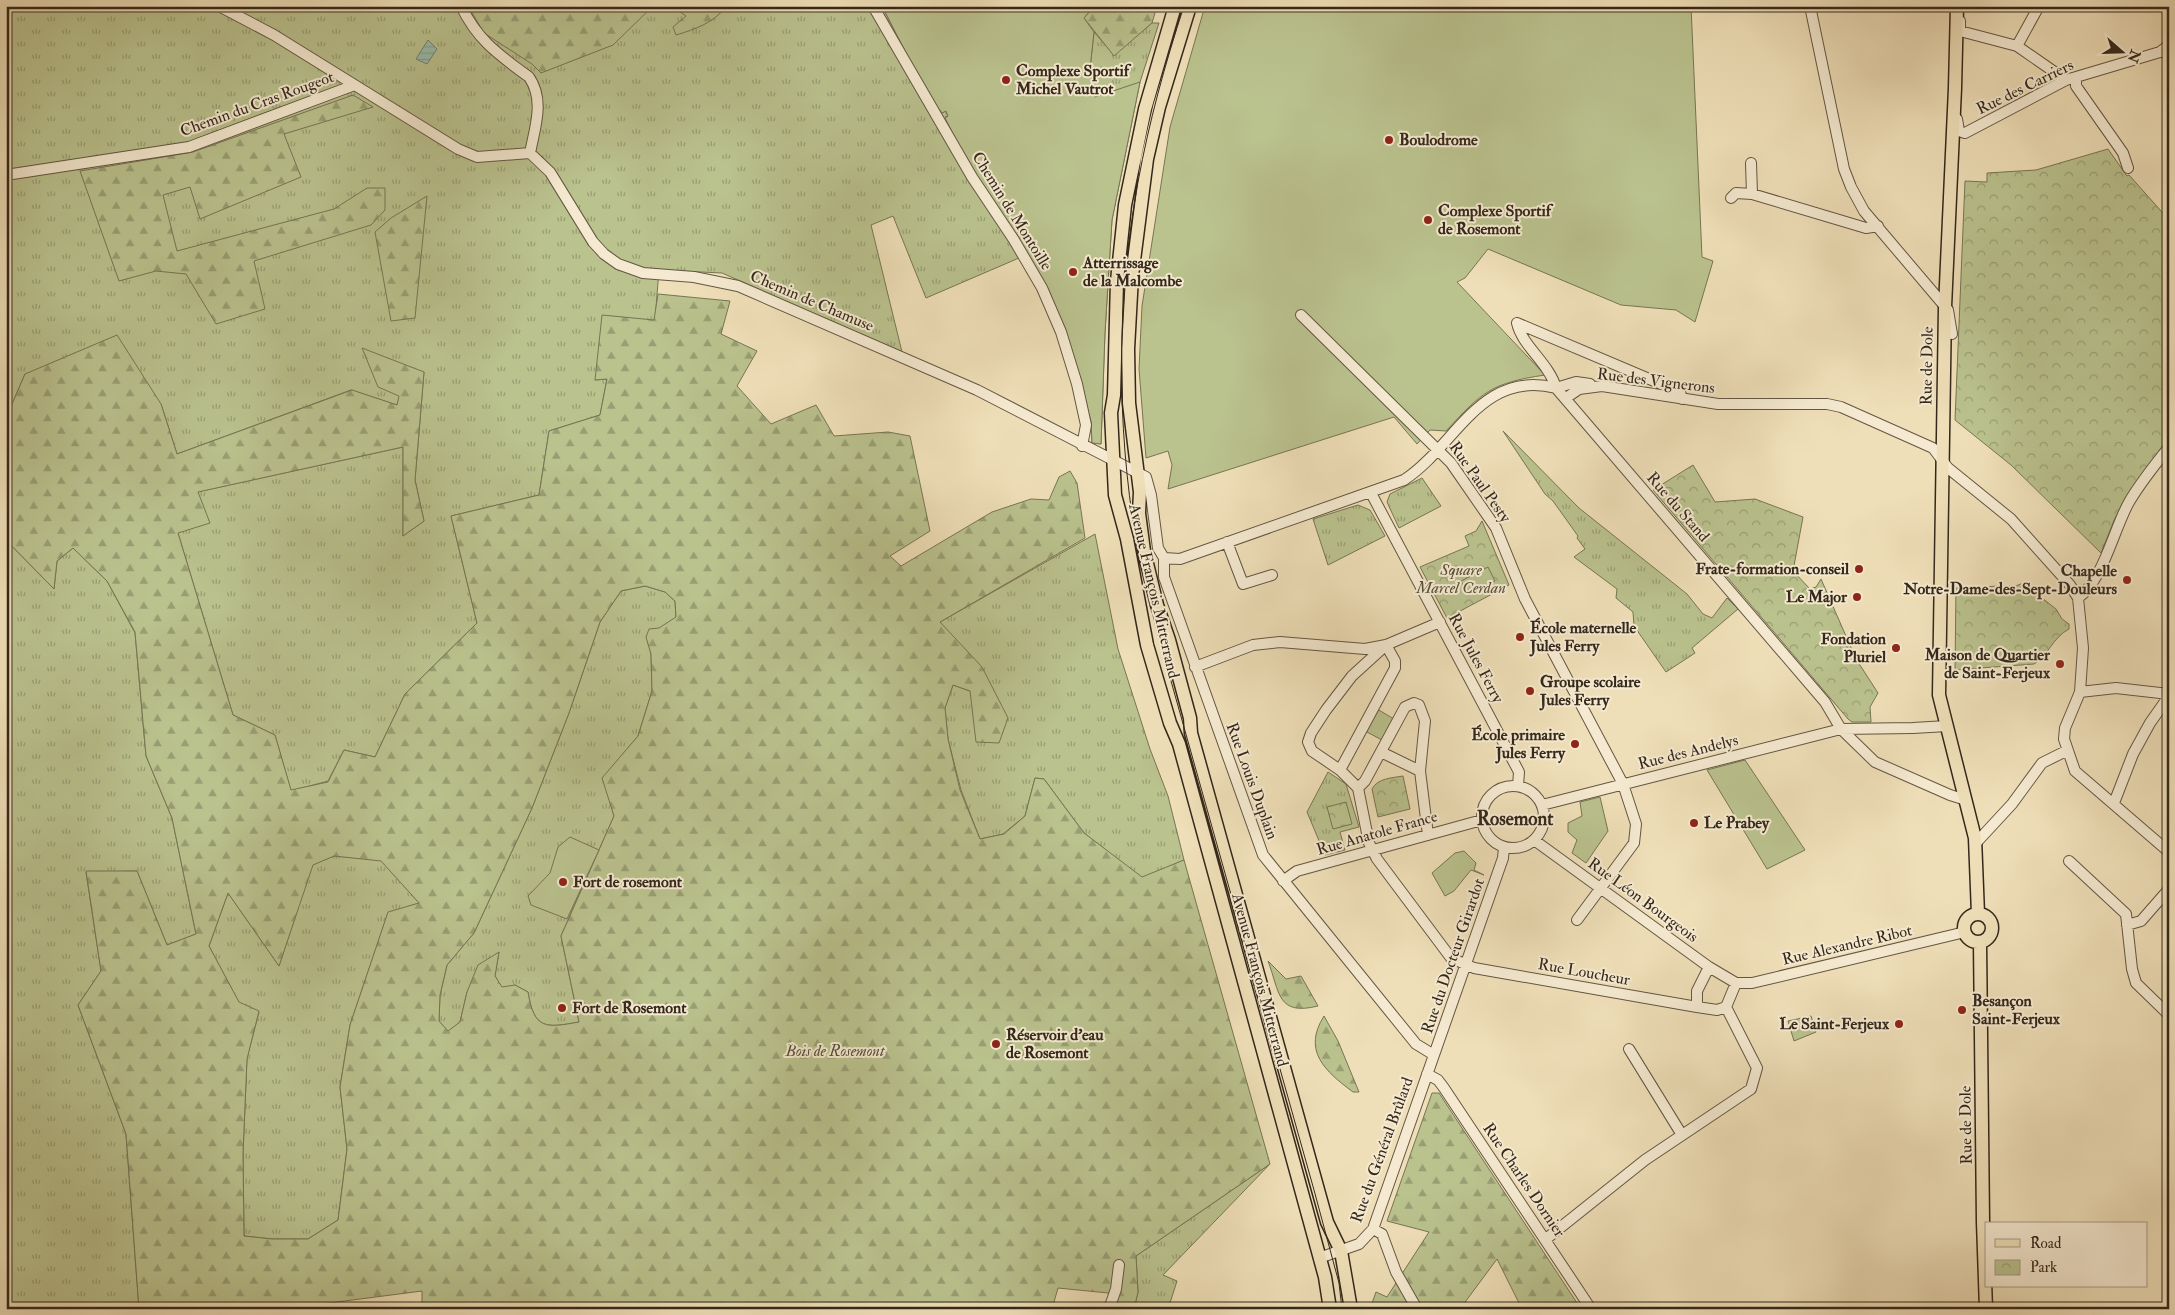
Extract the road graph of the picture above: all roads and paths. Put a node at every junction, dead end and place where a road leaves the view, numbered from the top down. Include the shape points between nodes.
1 (219, 6) edge
2 (461, 6) edge
3 (873, 6) edge
4 (1175, 6) edge
5 (1190, 6) edge
6 (1810, 6) edge
7 (2040, 6) edge
8 (1961, 8) edge
9 (1964, 33) junction
10 (2169, 45) edge
11 (2017, 46) junction
12 (2165, 52) edge
13 (2071, 80) junction
14 (352, 86) junction
15 (1956, 88) junction
16 (1961, 132) junction
17 (530, 152) junction
18 (1751, 163) dead end
19 (2128, 168) dead end
20 (6, 175) edge
21 (1752, 194) junction
22 (1731, 198) dead end
23 (1878, 226) junction
24 (1945, 307) junction
25 (1301, 315) dead end
26 (1952, 334) junction
27 (1602, 386) junction
28 (1556, 388) junction
29 (1566, 398) junction
30 (1682, 399) junction
31 (1082, 446) junction
32 (2169, 447) edge
33 (1439, 448) junction
34 (1113, 460) junction
35 (1945, 463) junction
36 (1136, 470) junction
37 (1371, 493) junction
38 (1227, 542) junction
39 (1164, 558) junction
40 (1272, 575) dead end
41 (2078, 598) junction
42 (1440, 622) junction
43 (1386, 645) junction
44 (1195, 667) junction
45 (2080, 692) junction
46 (2169, 695) edge
47 (1947, 726) junction
48 (1841, 729) junction
49 (2066, 751) junction
50 (1381, 752) junction
51 (1340, 770) junction
52 (1420, 771) junction
53 (1623, 784) junction
54 (1518, 786) junction
55 (1358, 788) junction
56 (1966, 800) junction
57 (2114, 803) junction
58 (1542, 805) junction
59 (1482, 820) junction
60 (1428, 835) junction
61 (1534, 840) junction
62 (1976, 844) junction
63 (1504, 847) junction
64 (1372, 850) junction
65 (2169, 852) edge
66 (2068, 861) dead end
67 (1283, 880) junction
68 (1601, 888) junction
69 (2169, 889) edge
70 (1978, 914) junction
71 (1577, 920) dead end
72 (2127, 925) junction
73 (1965, 932) junction
74 (1980, 942) junction
75 (1465, 965) junction
76 (1709, 967) junction
77 (1736, 983) junction
78 (1726, 1006) junction
79 (1697, 1008) junction
80 (2169, 1015) edge
81 (1629, 1048) dead end
82 (1434, 1055) junction
83 (1427, 1074) junction
84 (1682, 1136) junction
85 (1373, 1229) junction
86 (1546, 1239) junction
87 (1341, 1251) junction
88 (1319, 1258) junction
89 (1119, 1265) dead end
90 (1985, 1280) edge
91 (1985, 1288) edge
92 (1109, 1309) edge
93 (1330, 1309) edge
94 (1351, 1309) edge
95 (1417, 1309) edge
96 (1591, 1309) edge
97 (1986, 1309) edge

1 - 14 street via 274,35
2 - 17 street via 473,30 483,41 533,82 538,112
3 - 31 street, Chemin de Montoille via 972,177 1042,288 1076,384 1086,425
4 - 34 main road, Avenue François Mitterrand via 1145,109 1125,205 1117,281 1111,413
5 - 36 main road, Avenue François Mitterrand via 1159,107 1140,206 1128,349 1129,403
6 - 23 street via 1844,169 1856,199
7 - 11 street
8 - 9 main road, Rue de Dole
8 - 15 main road, Rue de Dole
9 - 11 street
9 - 16 main road, Rue de Dole
10 - 12 street, Rue des Carriers
11 - 13 street
12 - 13 street, Rue des Carriers
13 - 16 street, Rue des Carriers via 1967,132
13 - 19 street via 2123,153
14 - 17 street, Chemin du Cras Rougeot via 477,157
14 - 20 street, Chemin du Cras Rougeot via 189,147
15 - 16 street via 1957,127
15 - 24 main road, Rue de Dole
16 - 26 main road, Rue de Dole via 1954,226
17 - 31 street, Chemin de Chamuse via 550,172 593,242 618,264 642,273 694,277 738,286 950,377
18 - 21 street
21 - 22 street via 1736,193
21 - 23 street via 1866,228
23 - 24 street
24 - 26 street via 1950,315
24 - 35 main road, Rue de Dole
25 - 33 street, Rue Paul Pesty
26 - 35 main road, Rue de Dole
27 - 28 street via 1576,382
27 - 29 street, Rue des Vignerons via 1579,388
27 - 30 street, Rue des Vignerons
28 - 29 street
28 - 30 street via 1550,371 1520,332 1517,323 1680,392
28 - 33 street via 1528,385 1511,388 1487,400 1469,414
29 - 48 street, Rue du Stand via 1825,702
30 - 35 street, Rue des Vignerons via 1727,405 1827,404 1841,407 1933,448
31 - 34 street, Chemin de Chamuse
32 - 41 street via 2129,501 2096,576 2087,591
33 - 37 street via 1419,470 1404,480
33 - 53 street, Rue Paul Pesty via 1496,528 1525,600
34 - 36 street, Chemin de Chamuse
34 - 88 main road, Avenue François Mitterrand via 1115,495 1127,539 1147,645 1179,744
35 - 41 street, Rue des Vignerons via 2011,519
35 - 47 main road, Rue de Dole via 1939,695
36 - 39 street, Rue Louis Duplain via 1146,477 1149,484 1158,548
36 - 87 main road, Avenue François Mitterrand via 1143,541 1156,605 1171,649 1190,718 1191,733 1325,1212
37 - 38 street
37 - 42 street, Rue Jules Ferry
38 - 39 street via 1180,559
38 - 40 street via 1243,584
39 - 44 street, Rue Louis Duplain via 1164,577
41 - 45 street via 2083,648
42 - 43 street
42 - 54 street, Rue Jules Ferry via 1519,772
43 - 44 street via 1365,648 1280,642 1253,645
43 - 51 street via 1396,661 1395,668
43 - 51 street via 1352,676 1311,733 1308,742 1312,751
44 - 67 street, Rue Louis Duplain via 1263,855
45 - 46 street via 2116,688
45 - 49 street via 2064,733
46 - 57 street via 2133,754
47 - 48 street, Rue des Andelys
47 - 56 main road, Rue de Dole
48 - 53 street, Rue des Andelys
48 - 56 street, Rue du Stand via 1875,762
49 - 57 street via 2075,771
49 - 62 street via 2042,763 2012,804
50 - 52 street
50 - 52 street via 1405,707 1414,703 1419,705 1425,721
50 - 55 street
51 - 55 street
52 - 60 street
53 - 58 street, Rue des Andelys
53 - 68 street, Rue Paul Pesty via 1636,824 1636,834 1634,843
54 - 58 street via 1533,792
54 - 59 street via 1505,786 1490,796 1484,804
55 - 64 street
56 - 62 main road, Rue de Dole
57 - 65 street
58 - 61 street via 1544,824
59 - 60 street, Rue Anatole France
59 - 63 street via 1488,836
60 - 64 street, Rue Anatole France
61 - 63 street via 1520,848
61 - 68 street, Rue Léon Bourgeois
62 - 70 main road, Rue de Dole
63 - 75 street, Rue du Docteur Girardot via 1503,858
64 - 67 street, Rue Anatole France via 1297,871
64 - 75 street via 1451,958
66 - 72 street via 2126,914
67 - 82 street, Rue Louis Duplain via 1416,1044
68 - 71 street, Rue Paul Pesty
68 - 76 street, Rue Léon Bourgeois
69 - 72 street via 2141,921
70 - 73 main road via 1967,920
70 - 74 main road via 1988,919 1992,926 1990,934
72 - 80 street via 2136,983
73 - 74 main road via 1971,940
73 - 77 street, Rue Alexandre Ribot via 1752,983
74 - 90 main road, Rue de Dole
75 - 79 street, Rue Loucheur
75 - 82 street, Rue du Docteur Girardot
76 - 77 street, Rue Léon Bourgeois
76 - 79 street via 1697,991
77 - 78 street
78 - 79 street, Rue Loucheur via 1717,1010
78 - 84 street via 1757,1073 1747,1094
81 - 84 street
82 - 83 street, Rue du Docteur Girardot
83 - 85 street, Rue du Général Brûlard
83 - 86 street, Rue Charles Dornier via 1444,1088
84 - 86 street via 1645,1160
85 - 87 street, Rue du Général Brûlard via 1359,1244
85 - 95 street via 1382,1234 1396,1272
86 - 96 street, Rue Charles Dornier
87 - 88 street, Rue du Général Brûlard
87 - 94 main road
88 - 93 main road
89 - 92 street
91 - 97 main road, Rue de Dole

